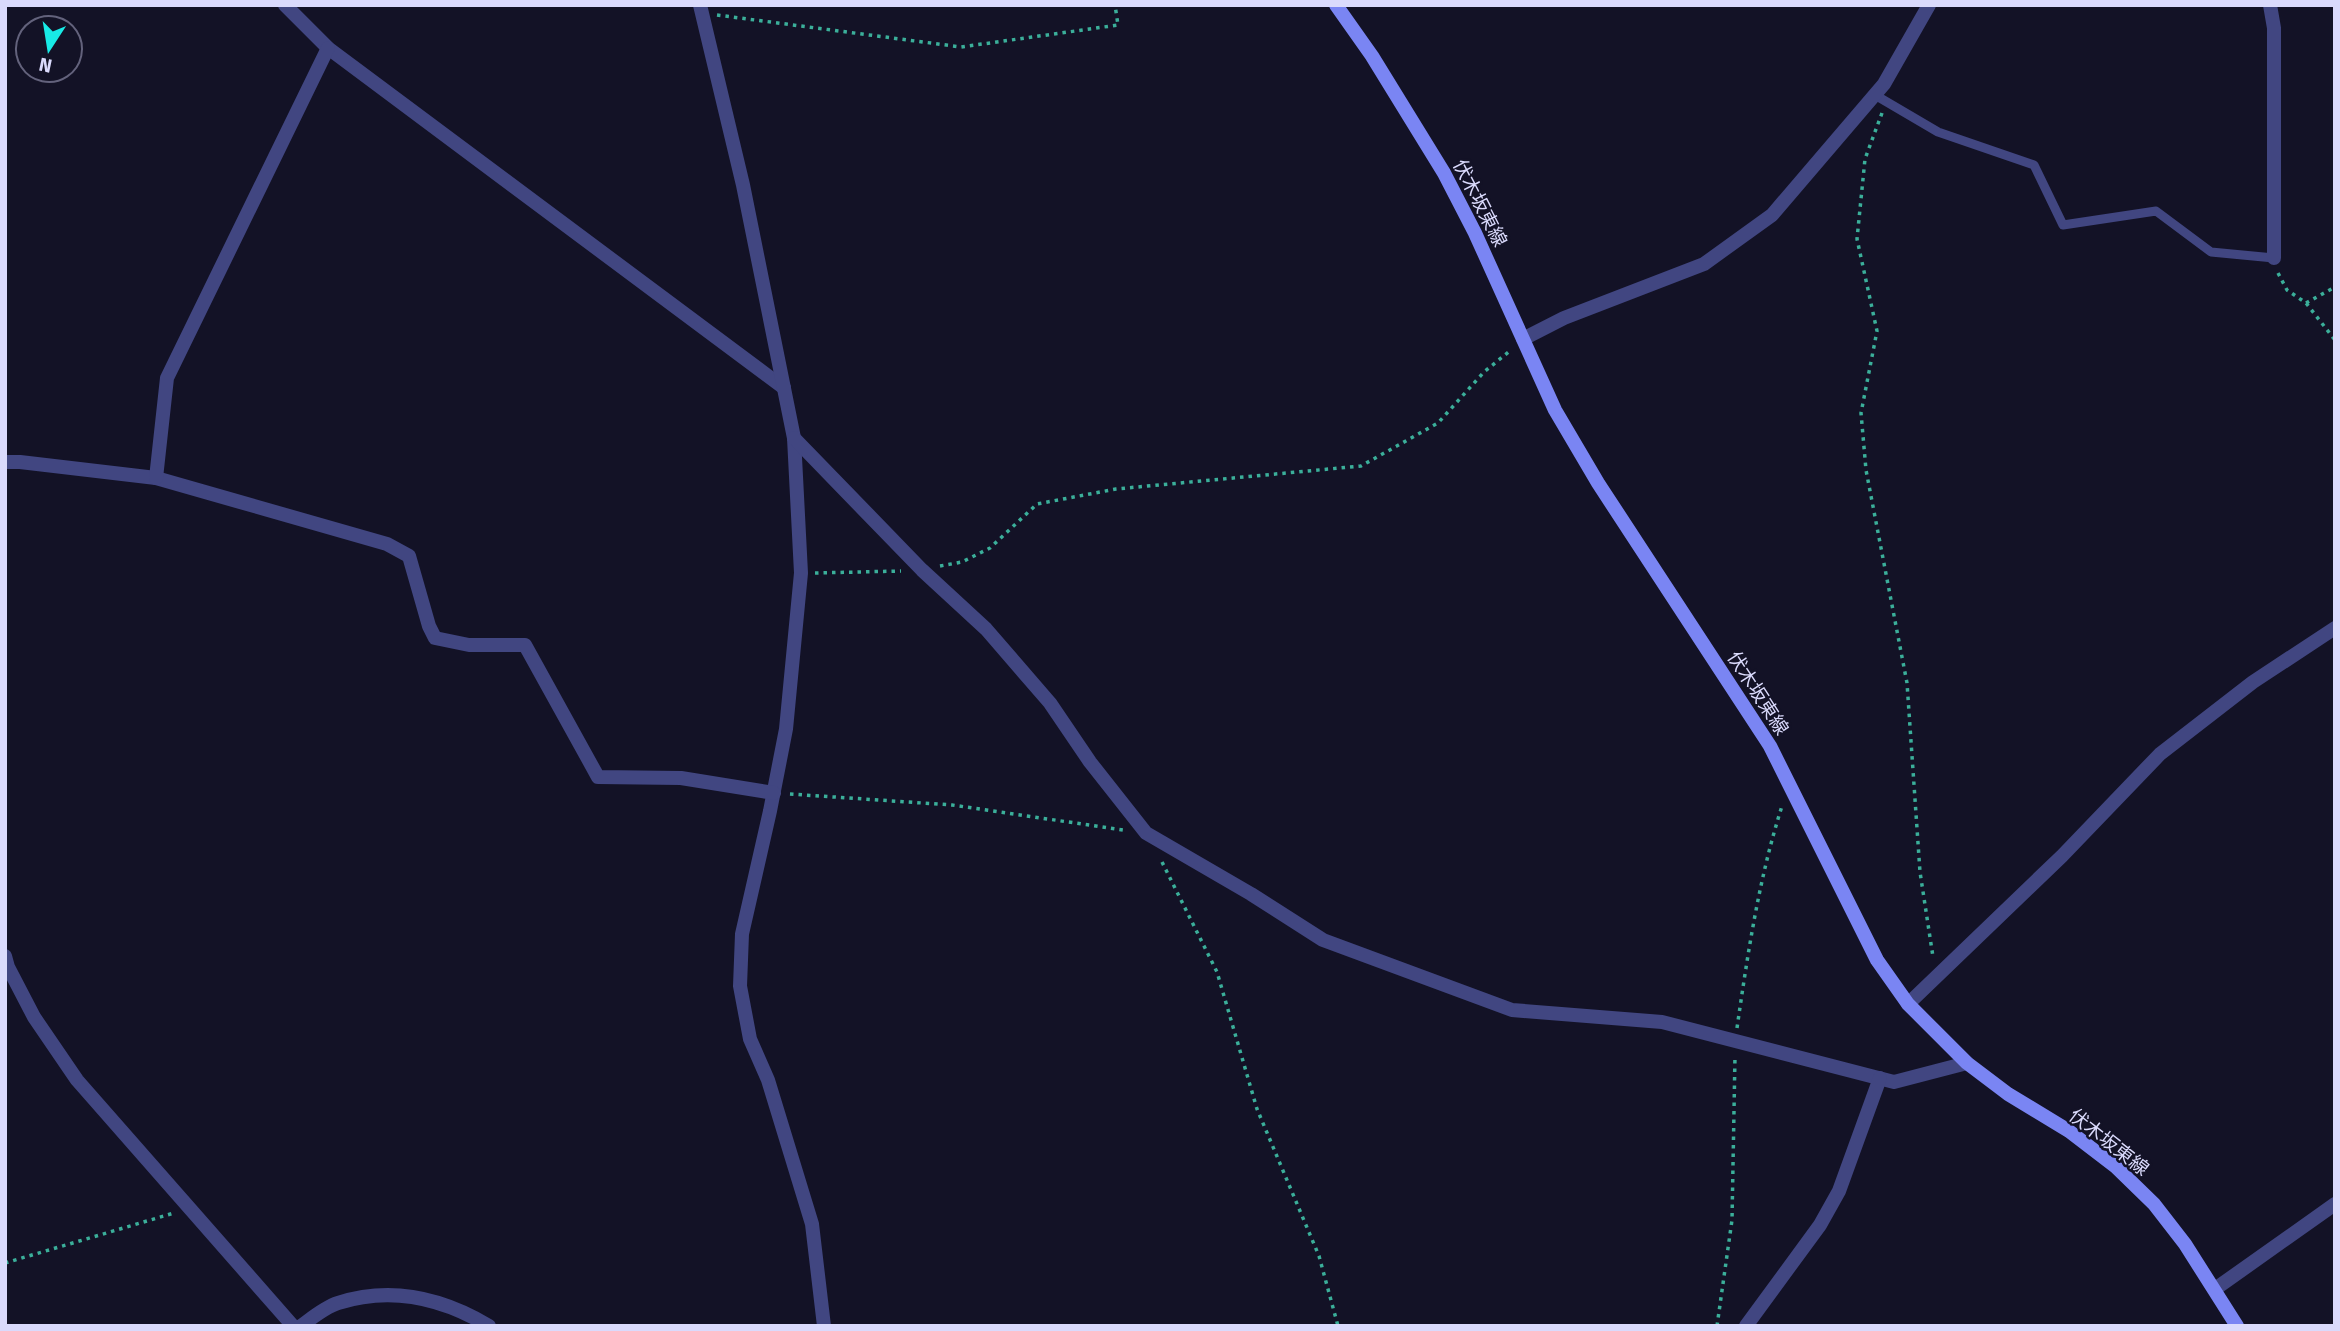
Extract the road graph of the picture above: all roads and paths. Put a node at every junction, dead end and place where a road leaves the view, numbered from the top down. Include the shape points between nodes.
1 (285, 5) edge
2 (1115, 5) edge
3 (1336, 5) edge
4 (1929, 5) edge
5 (2270, 5) edge
6 (701, 9) edge
7 (328, 48) junction
8 (1880, 98) junction
9 (2274, 258) junction
10 (2335, 287) edge
11 (2306, 303) junction
12 (1523, 339) junction
13 (2335, 340) edge
14 (784, 388) junction
15 (794, 438) junction
16 (5, 462) edge
17 (156, 478) junction
18 (922, 570) junction
19 (801, 573) junction
20 (2335, 628) edge
21 (774, 793) junction
22 (1146, 833) junction
23 (1160, 857) dead end
24 (5, 956) edge
25 (1936, 975) junction
26 (1908, 1004) junction
27 (1967, 1063) junction
28 (1880, 1078) junction
29 (2335, 1204) edge
30 (189, 1208) junction
31 (5, 1264) edge
32 (2215, 1289) junction
33 (2235, 1325) edge
34 (293, 1326) edge
35 (301, 1326) edge
36 (489, 1326) edge
37 (824, 1326) edge
38 (1338, 1326) edge
39 (1746, 1326) edge

1 - 7 street
2 - 6 path via 1118,25 961,47
3 - 12 main road, 伏木坂東線 via 1444,173
4 - 8 street
5 - 9 street via 2274,29
6 - 14 street
7 - 14 street
7 - 17 street via 167,378
8 - 9 lane via 1938,132 2034,165 2063,225 2156,211 2211,252
8 - 12 street via 1772,215 1704,264 1564,318
8 - 25 path via 1865,159 1857,239 1877,331 1861,413 1866,470 1907,683 1920,872
9 - 11 path via 2287,290
10 - 11 path
11 - 13 path
12 - 18 path via 1484,372 1438,423 1362,466 1116,489 1037,504 990,548 962,562
12 - 26 main road, 伏木坂東線 via 1555,410 1598,483 1770,746 1877,960
14 - 15 street
15 - 18 street
15 - 19 street
16 - 17 street
17 - 21 street via 387,544 409,556 435,638 468,645 525,645 598,777 681,778
18 - 19 path
18 - 22 street via 986,629 1049,702
19 - 21 street via 786,729
20 - 25 street via 2253,682 2160,754 2062,856
21 - 22 path via 952,805
21 - 37 street via 742,934 740,986 750,1039 768,1080 812,1224
22 - 28 street via 1323,940 1512,1010 1662,1022
23 - 38 path via 1217,972 1257,1109 1319,1256
24 - 30 street via 34,1017 77,1080
25 - 26 street
26 - 27 main road, 伏木坂東線
27 - 28 street via 1894,1082
27 - 32 main road, 伏木坂東線 via 2116,1167 2154,1204
28 - 39 street via 1839,1191 1820,1225
29 - 32 street
30 - 31 path
30 - 34 street
32 - 33 main road, 伏木坂東線
35 - 36 street via 335,1303 404,1294 437,1301

